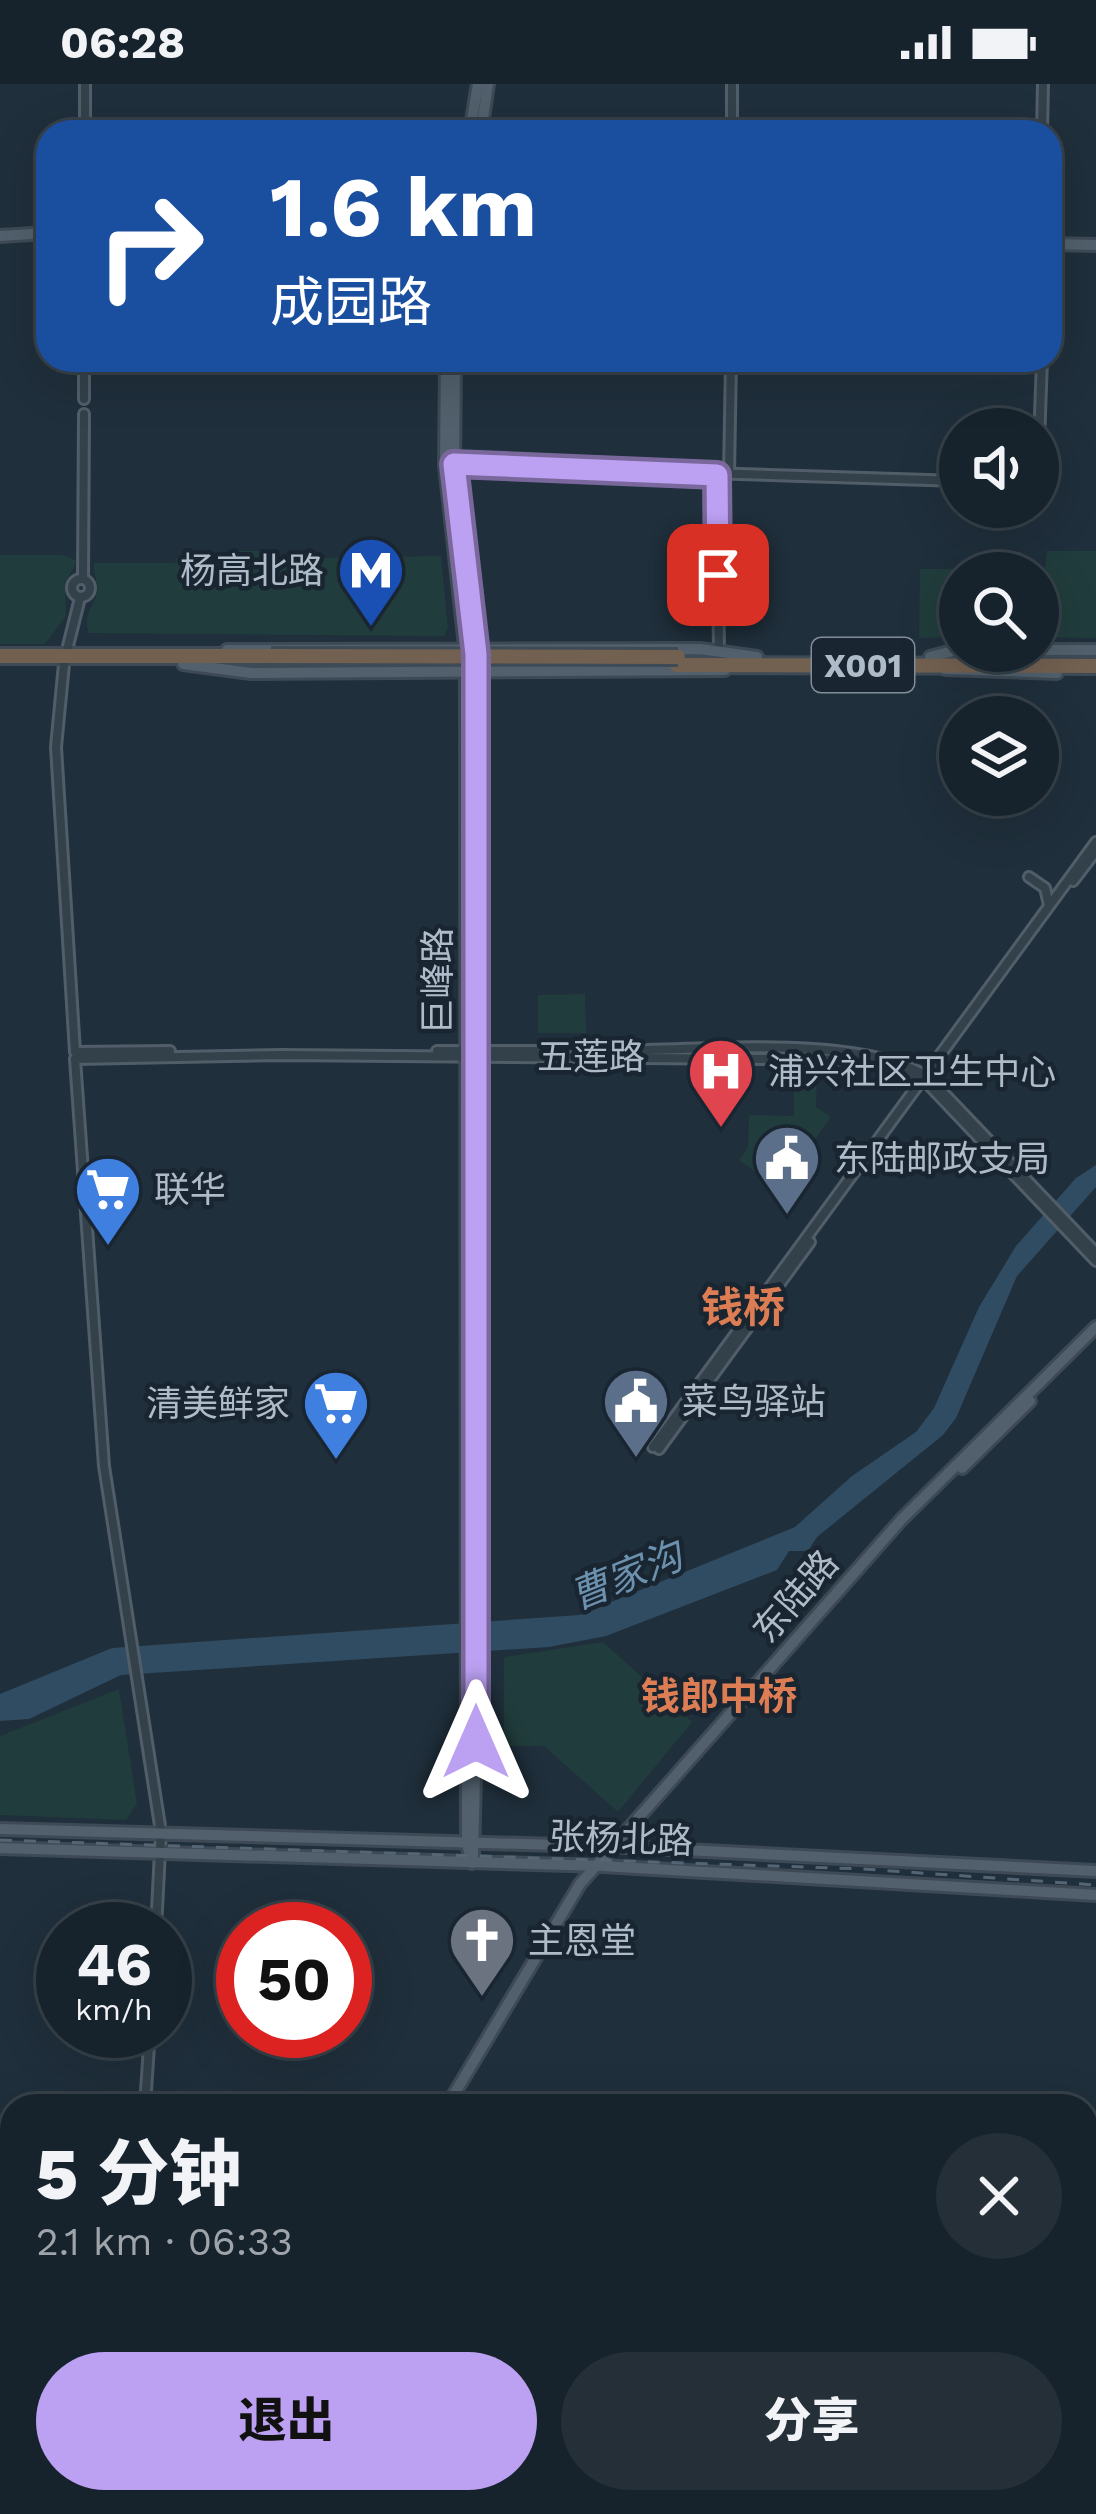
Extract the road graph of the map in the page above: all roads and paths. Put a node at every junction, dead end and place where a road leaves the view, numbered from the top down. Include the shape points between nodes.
1 (85, 84) edge
2 (478, 84) edge
3 (488, 84) edge
4 (732, 84) edge
5 (1042, 84) edge
6 (85, 120) edge
7 (472, 120) edge
8 (483, 120) edge
9 (732, 120) edge
10 (1042, 120) edge
11 (36, 234) edge
12 (0, 236) edge
13 (1062, 244) edge
14 (1096, 245) edge
15 (84, 372) edge
16 (451, 372) edge
17 (730, 372) edge
18 (1042, 372) edge
19 (84, 399) dead end
20 (1041, 408) edge
21 (84, 414) dead end
22 (449, 465) junction
23 (729, 474) junction
24 (717, 475) junction
25 (939, 480) edge
26 (470, 649) junction
27 (719, 651) junction
28 (939, 658) edge
29 (1059, 658) edge
30 (0, 660) edge
31 (65, 660) junction
32 (183, 660) junction
33 (756, 661) junction
34 (930, 661) junction
35 (939, 661) edge
36 (1096, 661) edge
37 (471, 674) junction
38 (1096, 842) edge
39 (1096, 851) edge
40 (1029, 877) dead end
41 (1049, 905) junction
42 (471, 1054) junction
43 (75, 1056) junction
44 (925, 1078) junction
45 (1096, 1257) edge
46 (1096, 1331) edge
47 (656, 1448) dead end
48 (0, 1829) edge
49 (161, 1832) junction
50 (471, 1844) junction
51 (615, 1847) junction
52 (0, 1848) edge
53 (162, 1852) junction
54 (472, 1863) junction
55 (599, 1866) junction
56 (1096, 1871) edge
57 (1096, 1895) edge
58 (158, 1902) edge
59 (148, 2058) edge
60 (146, 2094) edge
61 (458, 2094) edge

1 - 6 street
2 - 7 main road
3 - 8 main road
4 - 9 street
5 - 10 street
11 - 12 main road
13 - 14 main road
15 - 19 street
16 - 22 main road, 巨峰路
17 - 23 street
18 - 20 street
21 - 31 street via 83,579 91,590 80,598
22 - 24 street
22 - 26 main road, 巨峰路
23 - 24 street
23 - 25 street
24 - 27 street
26 - 27 main road, X001
26 - 32 main road, X001 via 248,648
26 - 37 main road, 巨峰路
27 - 33 main road, X001
28 - 34 main road, X001
29 - 36 highway, X001
30 - 31 highway, X001
31 - 32 highway, X001
31 - 43 street via 56,747
32 - 33 highway, X001, bridge
32 - 37 main road, X001 via 250,673
33 - 34 highway, X001
33 - 37 main road, X001 via 701,674
34 - 35 highway, X001
34 - 36 main road, X001 via 957,673
37 - 42 main road, 巨峰路
38 - 41 street
39 - 44 street
40 - 41 street via 1045,888
41 - 44 street
42 - 43 street, 五莲路
42 - 44 street, 五莲路 via 860,1057
42 - 50 main road, 巨峰路
43 - 49 street via 98,1416
44 - 45 street, 五莲路
44 - 47 street
46 - 51 main road, 东陆路 via 901,1520
48 - 49 main road, 张杨北路
49 - 50 main road, 张杨北路
49 - 53 street
50 - 51 main road, 张杨北路
50 - 54 main road, 巨峰路
51 - 55 main road, 东陆路
51 - 56 main road, 张杨北路
52 - 53 main road, 张杨北路
53 - 54 main road, 张杨北路
53 - 58 street
54 - 55 main road, 张杨北路
55 - 57 main road, 张杨北路
55 - 61 main road, 东陆路
59 - 60 street

